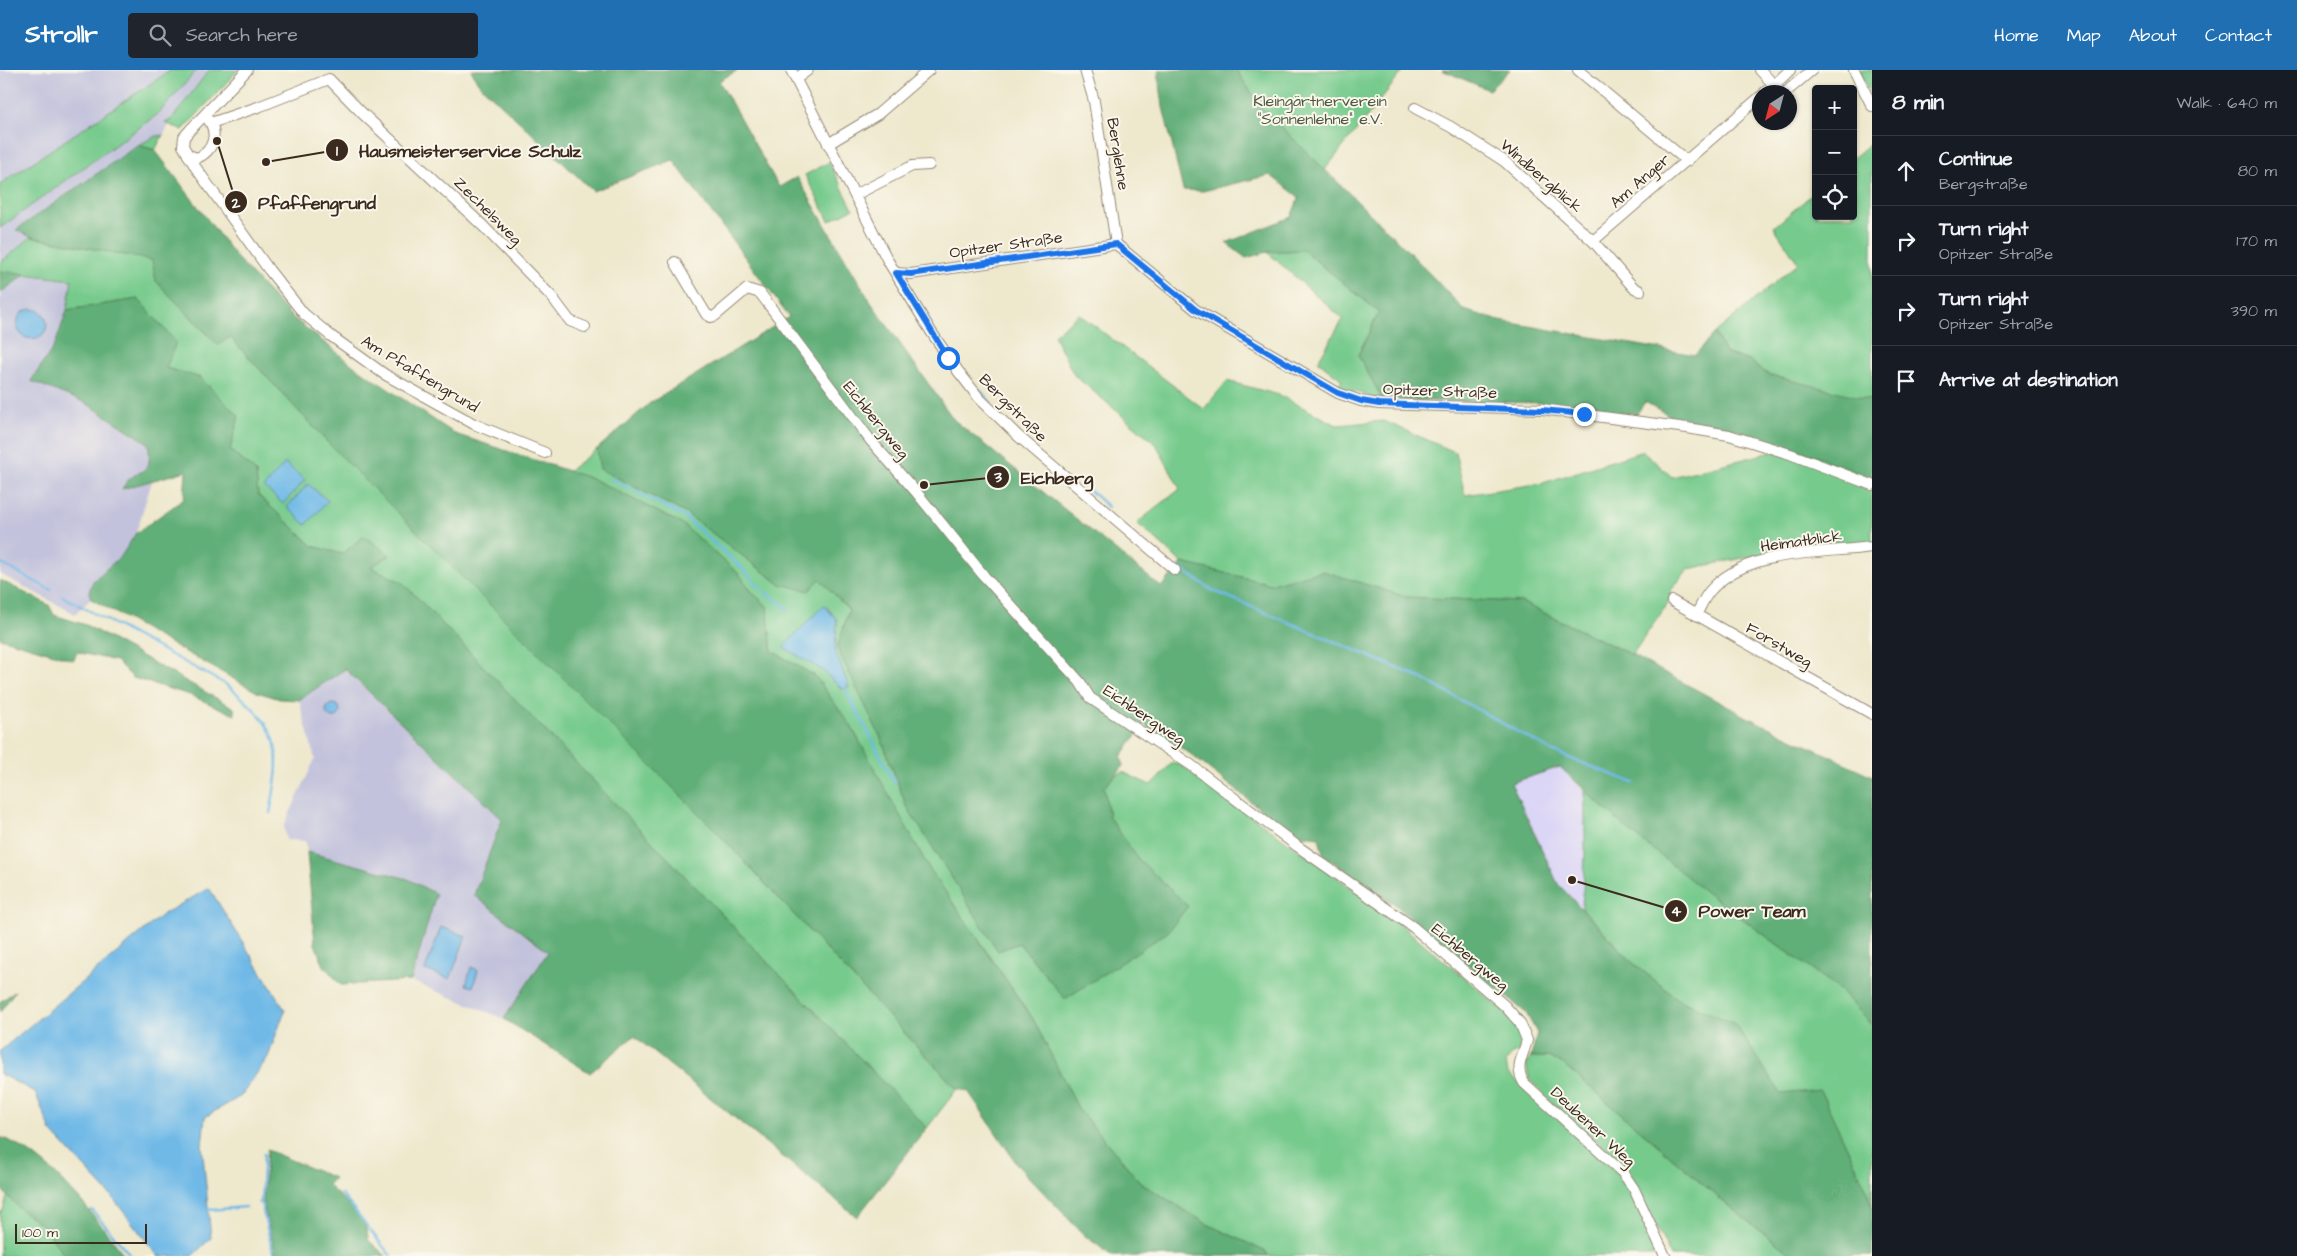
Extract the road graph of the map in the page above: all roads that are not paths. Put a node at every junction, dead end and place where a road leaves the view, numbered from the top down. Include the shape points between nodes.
1 (247, 70) edge
2 (808, 70) edge
3 (930, 70) edge
4 (1084, 70) edge
5 (1578, 70) edge
6 (1760, 70) edge
7 (1790, 70) edge
8 (1811, 70) edge
9 (1854, 70) edge
10 (793, 74) edge
11 (1773, 85) edge
12 (1780, 85) edge
13 (1794, 85) edge
14 (1752, 105) edge
15 (1872, 106) edge
16 (1415, 108) dead end
17 (208, 119) junction
18 (828, 144) junction
19 (188, 155) junction
20 (1687, 160) junction
21 (929, 164) dead end
22 (855, 195) junction
23 (1593, 241) junction
24 (1116, 244) junction
25 (675, 262) dead end
26 (896, 273) junction
27 (1640, 291) dead end
28 (585, 327) dead end
29 (545, 453) dead end
30 (1872, 485) edge
31 (1872, 547) edge
32 (1175, 570) dead end
33 (1672, 601) dead end
34 (1696, 615) junction
35 (1872, 714) edge
36 (1525, 1051) joint
37 (1665, 1256) edge

1 - 17 street
2 - 10 street
3 - 18 street via 878,114
4 - 24 street, Berglehne via 1094,101
5 - 20 street
6 - 11 street
7 - 12 street
8 - 13 street
9 - 15 street
10 - 18 street, Bergstraße
14 - 20 street, Am Anger
16 - 23 street, Windbergblick via 1504,161
17 - 19 street via 184,137
17 - 19 street via 214,142 205,154 197,158
17 - 28 street, Zechelsweg via 258,107 329,79 496,240 552,297 570,321
18 - 22 street, Bergstraße
19 - 29 street, Am Pfaffengrund via 269,270 320,327 384,374 412,390 474,424
20 - 23 street, Am Anger
21 - 22 street via 912,166
22 - 26 street, Bergstraße
23 - 27 street
24 - 26 street, Opitzer Straße via 911,274
24 - 30 street, Opitzer Straße via 1196,310 1338,393 1361,401 1542,410 1688,428 1729,435
25 - 36 street, Eichbergweg via 706,314 715,316 746,289 760,294 871,440 984,576 1080,682 1090,698 1191,765 1297,846 1413,927 1505,1006 1520,1023 1527,1040
26 - 32 street, Bergstraße via 937,341 979,398 1057,471
31 - 34 street, Heimatblick via 1787,555 1753,563 1725,577 1709,592
33 - 34 street, Forstweg
34 - 35 street, Forstweg
36 - 37 street, Deubener Weg via 1518,1070 1524,1083 1623,1173 1634,1189

